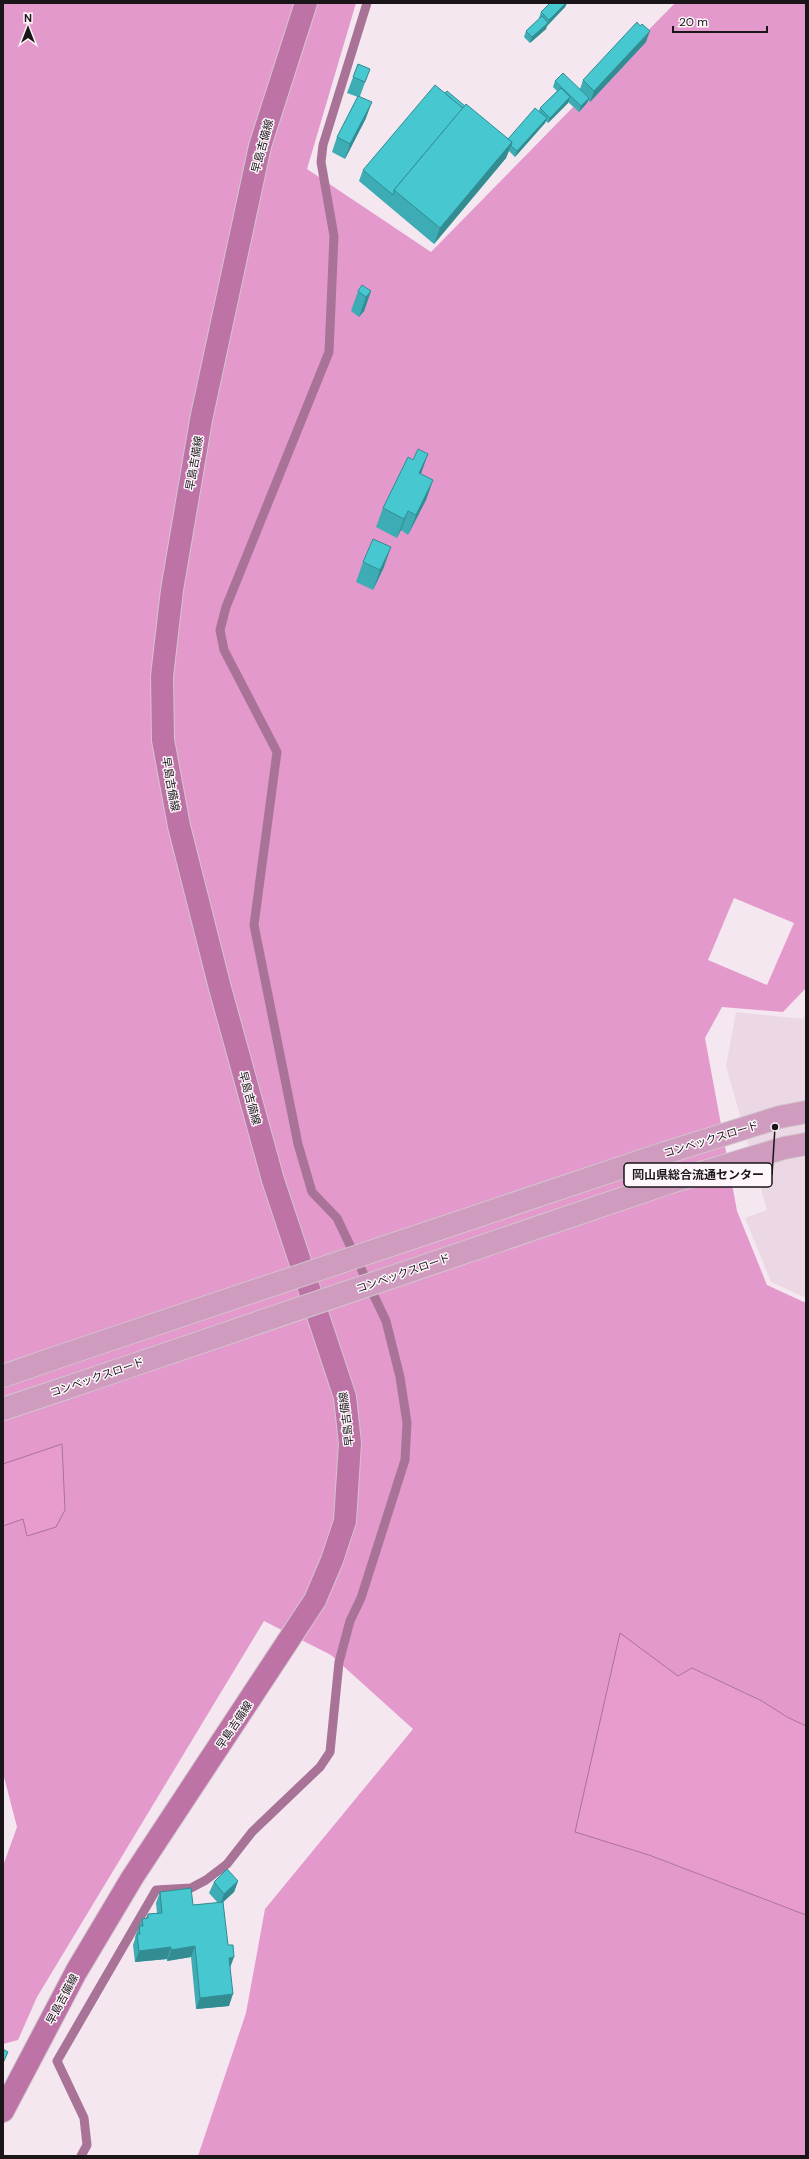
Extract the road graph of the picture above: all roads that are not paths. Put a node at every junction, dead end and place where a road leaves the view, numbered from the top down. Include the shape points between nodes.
1 (306, 3) edge
2 (806, 1112) edge
3 (806, 1144) edge
4 (3, 1376) edge
5 (3, 1409) edge
6 (3, 2111) edge

1 - 6 main road, 早島吉備線 via 260,146 201,420 172,590 162,676 163,740 181,834 266,1157 345,1397 350,1443 345,1521 315,1600 128,1885 76,1972
2 - 4 street, コンベックスロード, bridge via 780,1117 662,1154
3 - 5 street, コンベックスロード, bridge via 784,1148 671,1182

